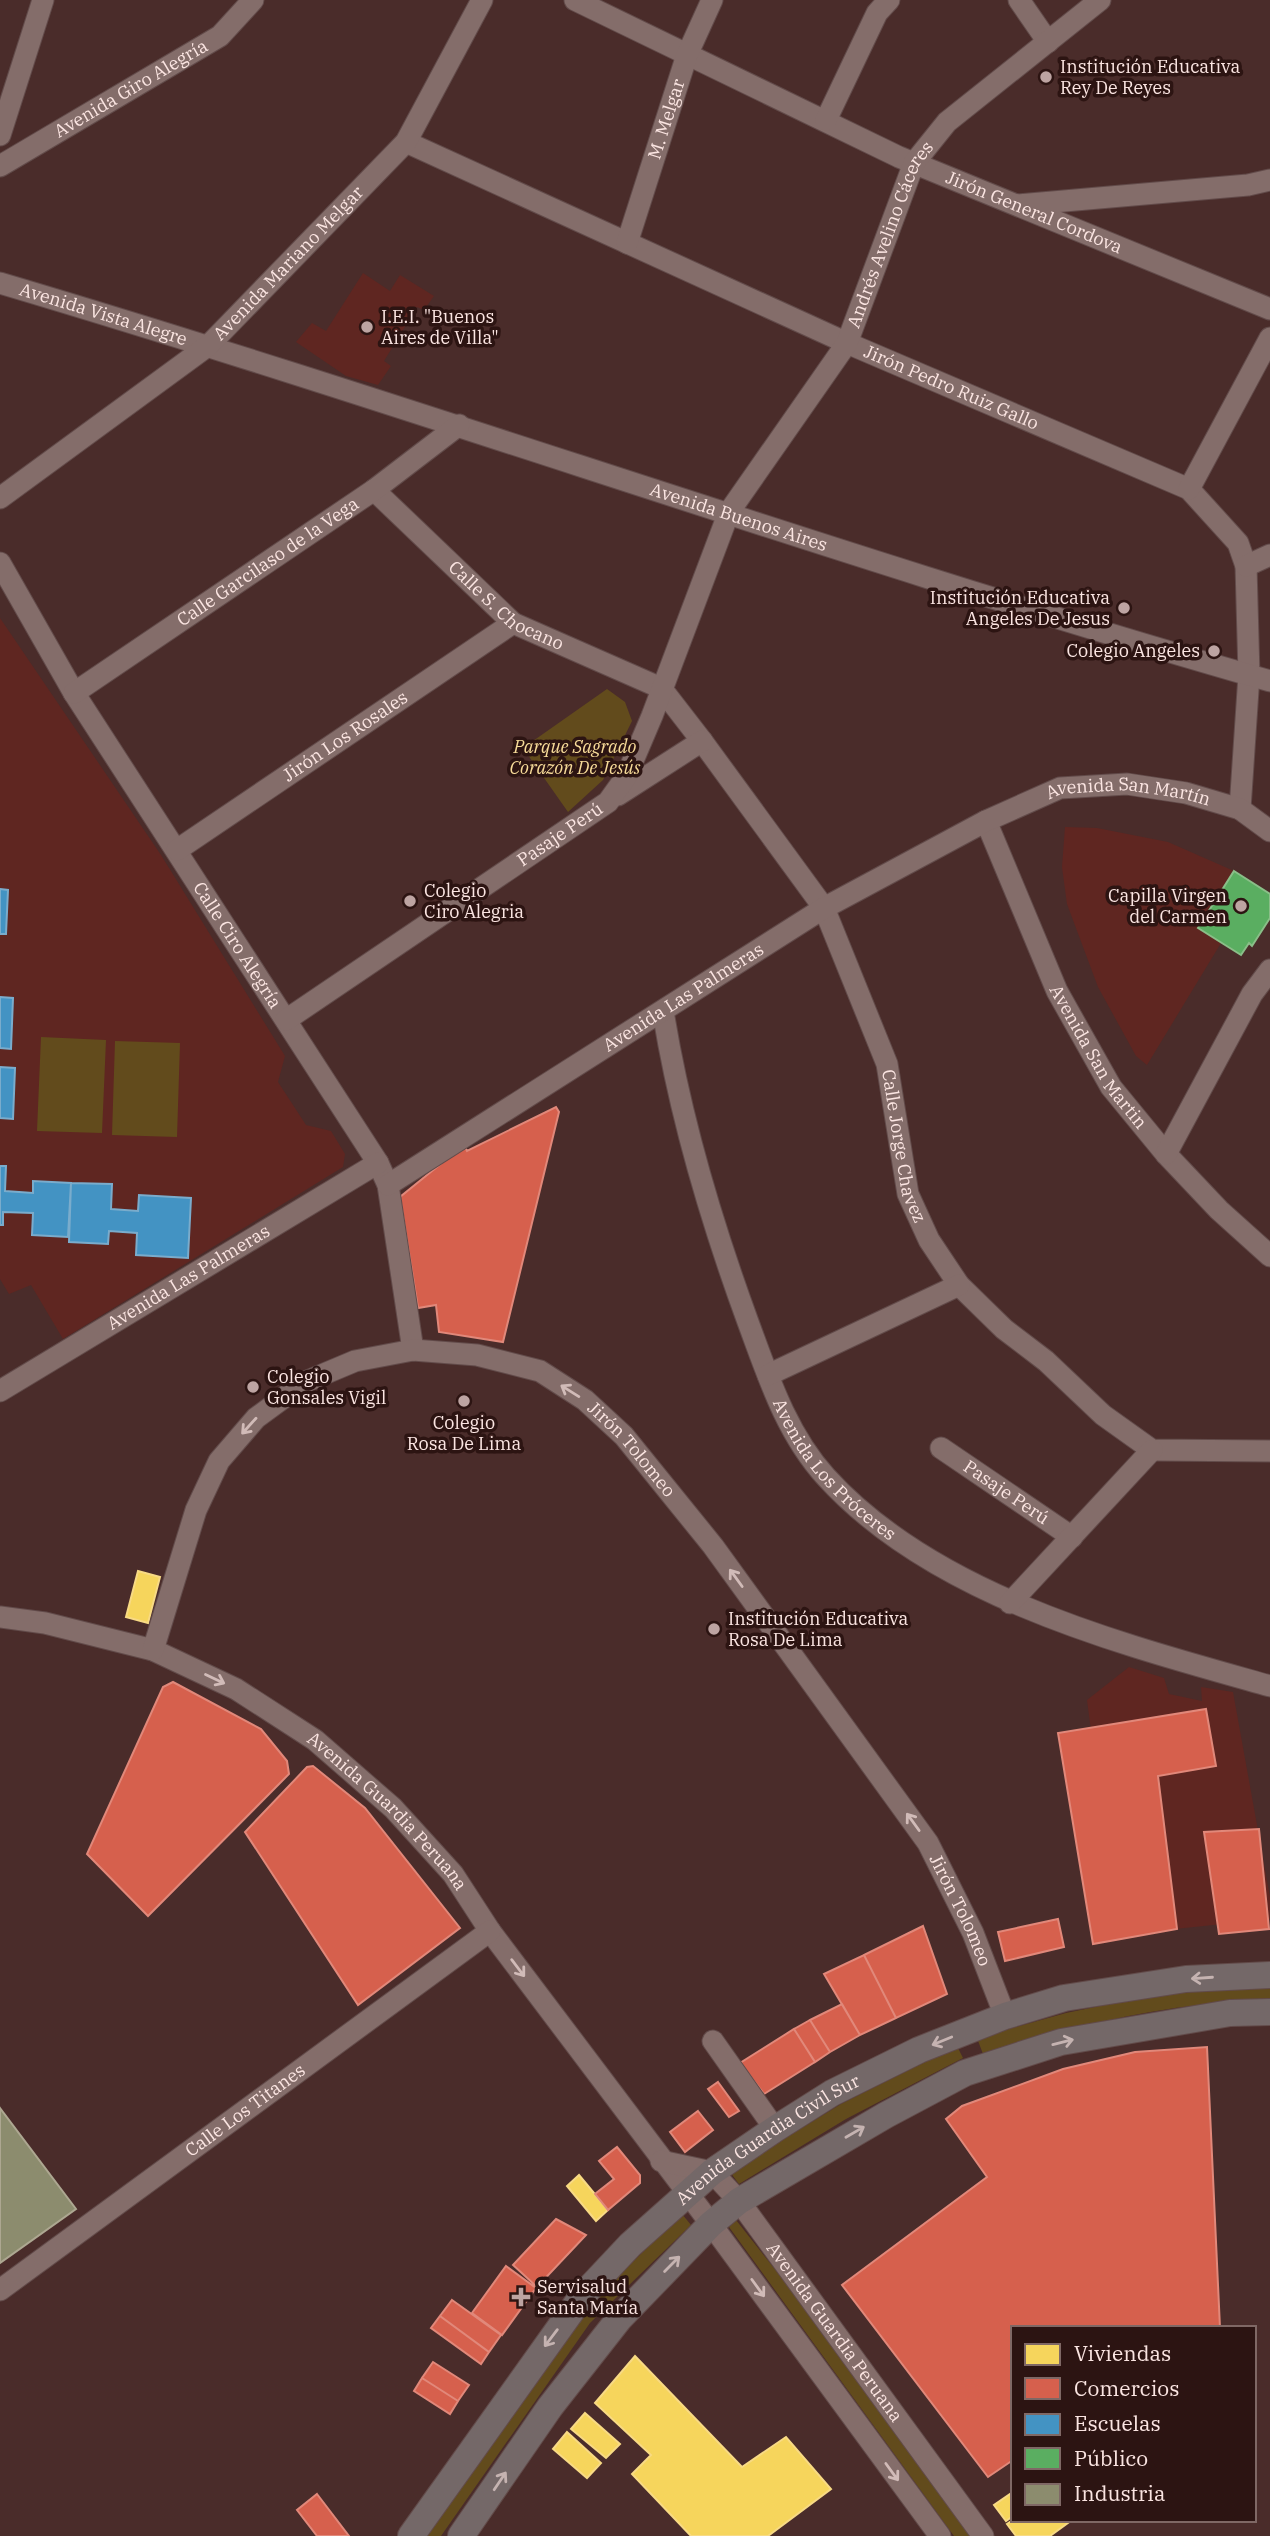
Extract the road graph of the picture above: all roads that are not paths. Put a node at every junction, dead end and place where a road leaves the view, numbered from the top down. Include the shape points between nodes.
1 (253, 0) edge
2 (482, 0) edge
3 (575, 0) edge
4 (712, 0) edge
5 (889, 0) edge
6 (1019, 0) edge
7 (1100, 0) edge
8 (36, 2) edge
9 (1048, 42) junction
10 (687, 55) junction
11 (6, 91) edge
12 (826, 120) junction
13 (0, 135) edge
14 (406, 142) junction
15 (914, 163) junction
16 (0, 166) edge
17 (1270, 180) edge
18 (1013, 205) junction
19 (627, 243) junction
20 (0, 283) edge
21 (1270, 309) edge
22 (1270, 338) edge
23 (847, 343) junction
24 (209, 345) junction
25 (459, 425) junction
26 (1189, 489) junction
27 (374, 490) junction
28 (0, 498) edge
29 (729, 512) junction
30 (1270, 555) edge
31 (0, 563) edge
32 (1246, 566) junction
33 (513, 623) junction
34 (1249, 675) junction
35 (1270, 681) edge
36 (662, 688) junction
37 (74, 693) junction
38 (702, 741) junction
39 (608, 802) junction
40 (1240, 809) junction
41 (986, 821) junction
42 (1270, 831) edge
43 (177, 850) junction
44 (824, 908) junction
45 (1270, 970) edge
46 (663, 1011) junction
47 (286, 1020) junction
48 (1166, 1154) junction
49 (378, 1163) junction
50 (388, 1185) junction
51 (1270, 1256) edge
52 (959, 1285) junction
53 (414, 1350) junction
54 (768, 1376) junction
55 (0, 1391) edge
56 (941, 1448) dead end
57 (1152, 1450) junction
58 (1270, 1451) edge
59 (1072, 1537) junction
60 (1010, 1603) junction
61 (0, 1617) edge
62 (153, 1650) junction
63 (1270, 1686) edge
64 (490, 1931) junction
65 (1270, 1975) edge
66 (1270, 2012) edge
67 (1005, 2016) junction
68 (713, 2041) dead end
69 (775, 2129) junction
70 (661, 2161) junction
71 (712, 2172) junction
72 (687, 2195) junction
73 (739, 2201) junction
74 (711, 2224) junction
75 (0, 2290) edge
76 (411, 2536) edge
77 (461, 2536) edge
78 (940, 2536) edge
79 (983, 2536) edge

1 - 16 street, Avenida Giro Alegría via 220,36
2 - 14 street, Avenida Mariano Melgar
3 - 10 street, Jirón General Cordova
4 - 10 street, M. Melgar
5 - 12 street via 877,13
6 - 9 street
7 - 9 street, Andrés Avelino Cáceres
8 - 11 street
9 - 15 street, Andrés Avelino Cáceres via 947,122
10 - 12 street, Jirón General Cordova
10 - 19 street, M. Melgar
11 - 13 street
12 - 15 street, Jirón General Cordova
14 - 19 street, Jirón Pedro Ruiz Gallo
14 - 24 street, Avenida Mariano Melgar
15 - 18 street, Jirón General Cordova
15 - 23 street, Andrés Avelino Cáceres
17 - 18 street
18 - 21 street, Jirón General Cordova
19 - 23 street, Jirón Pedro Ruiz Gallo
20 - 24 street, Avenida Vista Alegre
22 - 26 street
23 - 26 street, Jirón Pedro Ruiz Gallo
23 - 29 street, Andrés Avelino Cáceres
24 - 25 street, Avenida Buenos Aires
24 - 28 street, Avenida Mariano Melgar
25 - 27 street, Calle Garcilaso de la Vega
25 - 29 street, Avenida Buenos Aires
26 - 32 street, Jirón Pedro Ruiz Gallo via 1238,543
27 - 33 street, Calle S. Chocano
27 - 37 street, Calle Garcilaso de la Vega
29 - 34 street, Avenida Buenos Aires
29 - 36 street, Pasaje Perú
30 - 32 street
31 - 37 street, Calle Ciro Alegría
32 - 34 street, Jirón Pedro Ruiz Gallo
33 - 36 street, Calle S. Chocano
33 - 43 street, Jirón Los Rosales
34 - 35 street, Avenida Buenos Aires
34 - 40 street, Jirón Pedro Ruiz Gallo
36 - 38 street, Calle Jorge Chavez
36 - 39 street, Pasaje Perú via 626,777
37 - 43 street, Calle Ciro Alegría
38 - 39 street
38 - 44 street, Calle Jorge Chavez
39 - 47 street, Pasaje Perú
40 - 41 street, Avenida San Martín via 1186,793 1127,784 1060,788
40 - 42 street, Avenida San Martín
41 - 44 street, Avenida Las Palmeras
41 - 48 street, Avenida San Martin via 1057,991 1111,1087
43 - 47 street, Calle Ciro Alegría
44 - 46 street, Avenida Las Palmeras
44 - 52 street, Calle Jorge Chavez via 887,1064 908,1194 929,1240
45 - 48 street via 1252,994
46 - 50 street, Avenida Las Palmeras
46 - 54 street, Avenida Los Próceres via 674,1083 718,1238
47 - 49 street, Calle Ciro Alegría
48 - 51 street, Avenida San Martin
49 - 50 street, Calle Ciro Alegría
49 - 55 street, Avenida Las Palmeras
50 - 53 street, Calle Ciro Alegría
52 - 54 street
52 - 57 street, Calle Jorge Chavez via 1103,1415
53 -> 62 street, Jirón Tolomeo via 355,1361 305,1382 256,1418 219,1461 196,1510
67 -> 53 street, Jirón Tolomeo via 973,1933 928,1843 713,1546 624,1436 584,1400 540,1371 477,1355
54 - 60 street, Avenida Los Próceres via 797,1440 844,1494 919,1552
56 - 59 street, Pasaje Perú
57 - 58 street
57 - 59 street
59 - 60 street
60 - 63 street, Avenida Los Próceres via 1150,1652
61 - 62 street, Avenida Guardia Peruana via 45,1622
62 -> 64 street, Avenida Guardia Peruana via 236,1689 315,1740 393,1808 453,1874
64 -> 70 street, Avenida Guardia Peruana
64 - 75 street, Calle Los Titanes
65 -> 67 main road, Avenida Guardia Civil Sur via 1186,1979 1064,1998
73 -> 66 main road, Avenida Guardia Civil Sur via 965,2073 1061,2042 1218,2015
67 -> 69 main road, Avenida Guardia Civil Sur via 906,2056 832,2093
68 - 69 street
69 - 71 main road, Avenida Guardia Civil Sur
70 - 71 street
70 - 72 street, Avenida Guardia Peruana
71 - 72 main road, Avenida Guardia Civil Sur
71 - 73 street, Avenida Guardia Peruana
72 - 74 street, Avenida Guardia Peruana
72 -> 76 main road, Avenida Guardia Civil Sur via 583,2295
73 - 74 main road, Avenida Guardia Civil Sur
73 - 79 street, Avenida Guardia Peruana
77 -> 74 main road, Avenida Guardia Civil Sur via 583,2363
74 -> 78 street, Avenida Guardia Peruana

